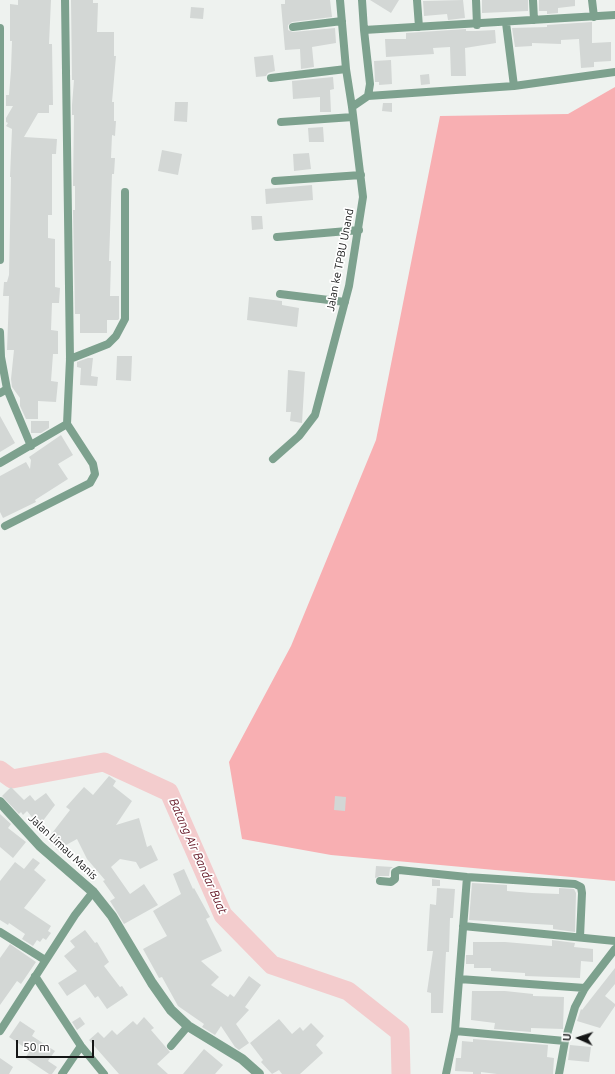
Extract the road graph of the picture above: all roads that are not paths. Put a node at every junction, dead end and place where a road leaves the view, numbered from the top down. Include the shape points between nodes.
1 (66, 0) edge
2 (340, 0) edge
3 (362, 0) edge
4 (417, 0) edge
5 (476, 0) edge
6 (533, 0) edge
7 (592, 0) edge
8 (615, 15) edge
9 (594, 17) junction
10 (534, 20) junction
11 (342, 21) junction
12 (506, 23) junction
13 (477, 25) junction
14 (293, 27) dead end
15 (419, 27) junction
16 (0, 28) edge
17 (364, 30) junction
18 (346, 69) junction
19 (615, 72) edge
20 (271, 78) dead end
21 (514, 86) junction
22 (368, 96) junction
23 (352, 108) junction
24 (352, 118) junction
25 (280, 122) dead end
26 (361, 174) junction
27 (275, 181) dead end
28 (125, 192) dead end
29 (359, 230) junction
30 (278, 237) dead end
31 (0, 260) edge
32 (280, 294) dead end
33 (345, 302) junction
34 (0, 332) edge
35 (0, 342) edge
36 (70, 359) junction
37 (4, 391) edge
38 (67, 424) junction
39 (31, 446) junction
40 (274, 459) dead end
41 (0, 464) edge
42 (5, 526) dead end
43 (0, 802) edge
44 (467, 877) junction
45 (380, 881) dead end
46 (94, 892) junction
47 (463, 926) junction
48 (0, 932) edge
49 (580, 937) junction
50 (615, 941) edge
51 (615, 949) edge
52 (45, 960) junction
53 (35, 976) junction
54 (459, 979) junction
55 (585, 988) junction
56 (188, 1026) junction
57 (0, 1030) edge
58 (454, 1031) junction
59 (565, 1041) junction
60 (81, 1046) junction
61 (171, 1046) dead end
62 (62, 1074) edge
63 (104, 1074) edge
64 (259, 1074) edge
65 (446, 1074) edge
66 (559, 1074) edge

1 - 36 street
2 - 11 street, Jalan ke TPBU Unand
3 - 17 street
4 - 15 street
5 - 13 street
6 - 10 street
7 - 9 street
8 - 9 street
9 - 10 street
10 - 12 street
11 - 14 street
11 - 18 street, Jalan ke TPBU Unand
12 - 13 street
12 - 21 street
13 - 15 street
15 - 17 street
16 - 31 street
17 - 22 street via 370,84
18 - 20 street
18 - 23 street, Jalan ke TPBU Unand
19 - 21 street
21 - 22 street
22 - 23 street
23 - 24 street, Jalan ke TPBU Unand
24 - 25 street
24 - 26 street, Jalan ke TPBU Unand
26 - 27 street
26 - 29 street, Jalan ke TPBU Unand via 363,197
28 - 36 street via 125,319 116,336 108,344
29 - 30 street
29 - 33 street, Jalan ke TPBU Unand
32 - 33 street
33 - 40 street, Jalan ke TPBU Unand via 314,415 299,436
34 - 35 street
35 - 37 street
36 - 38 street
37 - 39 street
38 - 39 street
38 - 42 street via 94,464 95,474 90,482
39 - 41 street
43 - 46 street, Jalan Limau Manis via 40,846
44 - 45 street via 399,870 395,872 395,878 391,882
44 - 47 street
44 - 49 street via 579,885 582,893
46 - 52 street
46 - 56 street, Jalan Limau Manis via 112,916 152,983 171,1010
47 - 49 street
47 - 54 street
48 - 52 street
49 - 50 street
51 - 55 street
52 - 53 street
53 - 57 street
53 - 60 street
54 - 55 street
54 - 58 street
55 - 59 street via 575,1007
56 - 61 street
56 - 64 street, Jalan Limau Manis via 242,1059
58 - 59 street
58 - 65 street
59 - 66 street
60 - 62 street
60 - 63 street

